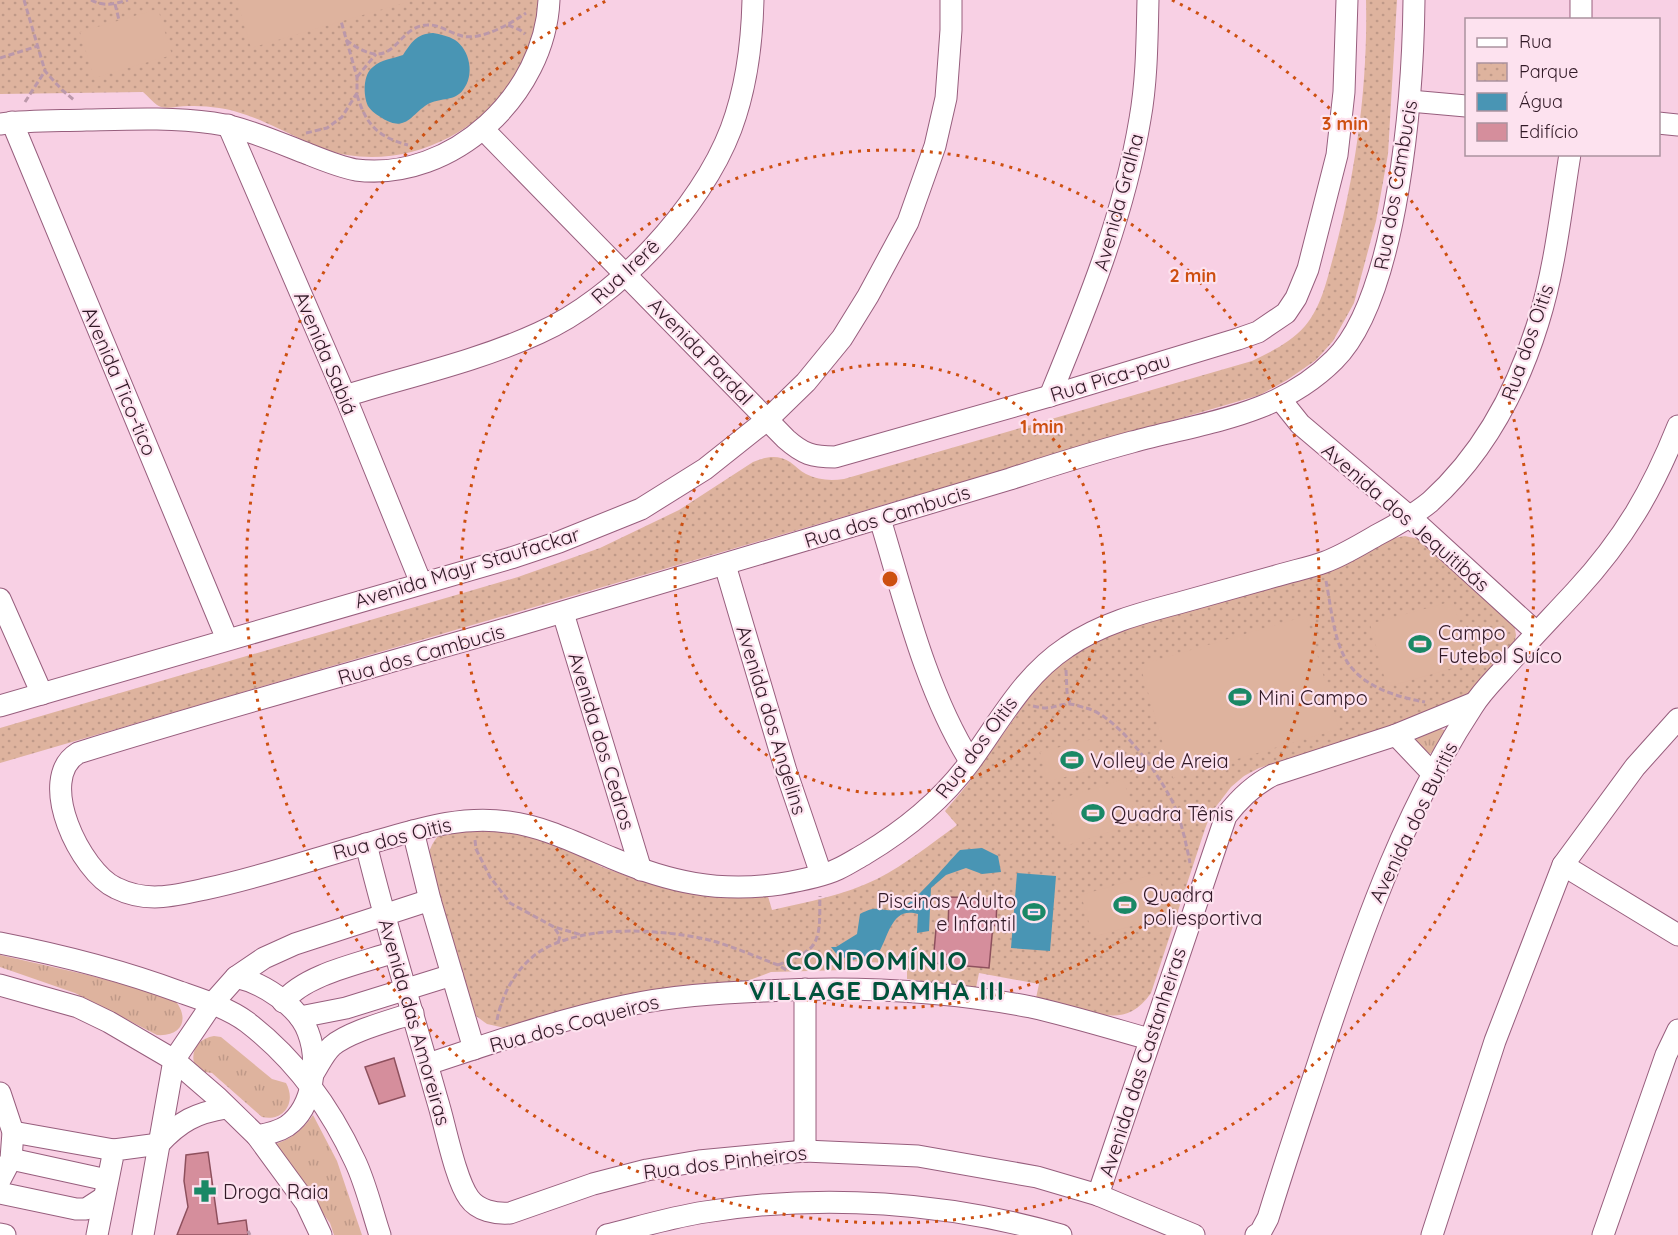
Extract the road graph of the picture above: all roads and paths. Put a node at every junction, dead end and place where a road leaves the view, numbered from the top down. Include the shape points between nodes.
1 (24, 0) edge
2 (91, 0) edge
3 (128, 0) edge
4 (549, 0) edge
5 (753, 0) edge
6 (951, 0) edge
7 (1148, 0) edge
8 (1347, 0) edge
9 (1414, 0) edge
10 (1581, 0) edge
11 (115, 4) junction
12 (530, 10) dead end
13 (1581, 18) edge
14 (119, 20) dead end
15 (341, 21) dead end
16 (346, 40) junction
17 (38, 46) junction
18 (376, 54) junction
19 (0, 58) edge
20 (45, 71) junction
21 (357, 77) junction
22 (357, 93) junction
23 (76, 101) dead end
24 (1410, 101) junction
25 (1465, 106) edge
26 (6, 123) edge
27 (1660, 123) edge
28 (228, 125) junction
29 (1678, 125) edge
30 (483, 129) junction
31 (298, 134) dead end
32 (410, 146) dead end
33 (1570, 156) edge
34 (626, 274) junction
35 (345, 396) junction
36 (1050, 396) junction
37 (1280, 399) junction
38 (768, 419) junction
39 (1678, 426) edge
40 (1410, 517) junction
41 (880, 519) junction
42 (1323, 563) junction
43 (725, 565) junction
44 (421, 583) junction
45 (0, 599) edge
46 (563, 613) junction
47 (1536, 632) junction
48 (227, 639) junction
49 (1063, 649) junction
50 (42, 694) junction
51 (1011, 700) junction
52 (1474, 703) junction
53 (1070, 704) junction
54 (1433, 704) dead end
55 (0, 706) edge
56 (1678, 719) edge
57 (1396, 735) junction
58 (970, 761) junction
59 (1432, 774) junction
60 (472, 820) junction
61 (413, 831) junction
62 (366, 844) junction
63 (1186, 846) dead end
64 (1563, 865) junction
65 (641, 870) junction
66 (821, 874) junction
67 (102, 881) joint
68 (430, 900) junction
69 (383, 914) junction
70 (554, 927) junction
71 (583, 935) junction
72 (1678, 935) edge
73 (0, 943) edge
74 (558, 944) junction
75 (394, 952) junction
76 (452, 975) junction
77 (236, 977) junction
78 (0, 984) edge
79 (405, 989) junction
80 (805, 989) junction
81 (283, 1002) junction
82 (212, 1004) junction
83 (413, 1014) junction
84 (300, 1017) junction
85 (496, 1021) dead end
86 (1678, 1030) edge
87 (1149, 1039) junction
88 (474, 1049) junction
89 (174, 1060) junction
90 (428, 1064) junction
91 (312, 1080) junction
92 (0, 1093) edge
93 (226, 1108) junction
94 (13, 1132) junction
95 (256, 1136) junction
96 (159, 1144) junction
97 (114, 1150) junction
98 (805, 1151) junction
99 (11, 1158) junction
100 (0, 1180) edge
101 (105, 1189) junction
102 (0, 1193) edge
103 (1098, 1194) junction
104 (469, 1199) joint
105 (0, 1234) edge
106 (5, 1235) edge
107 (97, 1235) edge
108 (143, 1235) edge
109 (321, 1235) edge
110 (380, 1235) edge
111 (607, 1235) edge
112 (1061, 1235) edge
113 (1194, 1235) edge
114 (1256, 1235) edge
115 (1432, 1235) edge
116 (1604, 1235) edge

1 - 17 path
2 - 11 path via 102,5
3 - 11 path
4 - 30 street via 542,42 531,69 516,94
5 - 34 street, Rua Irerê via 747,68 731,129 710,173 673,225
6 - 38 street, Avenida Mayr Staufackar via 946,98 935,146 908,222 842,339
7 - 36 street, Avenida Gralha via 1140,118 1124,193 1094,288
8 - 36 street, Rua Pica-pau via 1337,155 1308,269 1286,313 1258,332
9 - 24 street, Rua dos Cambucis
10 - 13 street
11 - 14 path
12 - 18 path via 508,25 475,36 461,36 426,24 409,32 395,47
15 - 16 path
16 - 18 path
16 - 21 path
17 - 19 path
17 - 20 path
18 - 21 path
20 - 23 path
20 - 26 path
21 - 22 path
22 - 31 path via 342,117 327,128
22 - 32 path via 362,113 374,129 390,140
24 - 25 street
24 - 37 street, Rua dos Cambucis via 1378,280 1355,331 1338,357 1312,380
26 - 28 street via 151,119
26 - 48 street, Avenida Tico-tico
27 - 29 street
28 - 30 street via 356,170 394,170 422,162 458,147
28 - 35 street, Avenida Sabiá
30 - 34 street, Avenida Pardal
33 - 40 street, Rua dos Oitis via 1550,275 1519,376 1503,411 1469,460
34 - 35 street, Rua Irerê via 583,310 540,333 479,356
34 - 38 street, Avenida Pardal
35 - 44 street, Avenida Sabiá
36 - 38 street, Rua Pica-pau via 835,457 817,457 800,451
37 - 40 street, Avenida dos Jequitibás via 1300,424
37 - 41 street, Rua dos Cambucis via 1258,410 1130,442
38 - 44 street, Avenida Mayr Staufackar via 705,470 641,509 549,545
39 - 47 street, Avenida dos Buritis via 1637,514 1576,591
40 - 42 street, Rua dos Oitis
40 - 47 street, Avenida dos Jequitibás
41 - 43 street, Rua dos Cambucis
41 - 58 street via 940,702
42 - 49 street, Rua dos Oitis via 1142,614 1096,631
42 - 54 path via 1346,659 1359,674 1389,694
43 - 46 street, Rua dos Cambucis
43 - 66 street, Avenida dos Angelins
44 - 48 street, Avenida Mayr Staufackar
45 - 50 street
46 - 65 street, Avenida dos Cedros
46 - 67 street, Rua dos Cambucis via 78,753 70,758 62,773 60,792 68,823
47 - 52 street, Avenida dos Buritis
48 - 50 street, Avenida Mayr Staufackar
49 - 51 street, Rua dos Oitis
49 - 53 path
50 - 55 street, Avenida Mayr Staufackar
51 - 53 path via 1046,709
51 - 58 street, Rua dos Oitis
52 - 57 street, Avenida das Castanheiras
52 - 59 street, Avenida dos Buritis
53 - 63 path via 1096,711 1134,744 1171,798
56 - 64 street via 1635,767
57 - 59 street
57 - 87 street, Avenida das Castanheiras via 1273,775 1237,802 1218,837
58 - 66 street, Rua dos Oitis via 937,800 904,830 839,869
59 - 114 street, Avenida dos Buritis via 1368,916 1268,1218
60 - 61 street, Rua dos Oitis
60 - 65 street, Rua dos Oitis via 541,829
60 - 70 path via 476,849 510,903
61 - 62 street, Rua dos Oitis
61 - 68 street
62 - 67 street, Rua dos Oitis via 173,896 137,896
62 - 69 street, Avenida das Amoreiras
64 - 72 street
64 - 115 street via 1495,1041
65 - 66 street, Rua dos Oitis via 690,884 735,886 778,884
66 - 71 path via 819,929 812,947 778,965 707,939 663,932
68 - 69 street
68 - 76 street
69 - 75 street, Avenida das Amoreiras
69 - 77 street via 295,944
70 - 71 path
70 - 74 path via 560,936
71 - 74 path
73 - 82 street via 108,967
74 - 85 path via 539,952 523,967 506,990
75 - 79 street, Avenida das Amoreiras
75 - 81 street via 309,982
76 - 79 street
76 - 88 street
77 - 81 street via 253,981
77 - 82 street
78 - 89 street via 78,1007
79 - 83 street, Avenida das Amoreiras
79 - 84 street via 346,1008
80 - 87 street, Rua dos Coqueiros via 915,991 982,999 1042,1010
80 - 88 street, Rua dos Coqueiros via 705,994 625,1006
80 - 98 street
81 - 84 street
82 - 89 street
82 - 91 street via 245,1021
83 - 90 street, Avenida das Amoreiras
83 - 91 street via 333,1045
84 - 91 street via 311,1044
86 - 116 street
87 - 103 street, Avenida das Castanheiras
88 - 90 street, Rua dos Coqueiros
89 - 93 street
89 - 96 street
90 - 104 street, Avenida das Amoreiras via 457,1170
91 - 95 street via 299,1115 273,1133
91 - 110 street via 356,1163
92 - 94 street
93 - 95 street
93 - 96 street via 189,1119
94 - 97 street
94 - 99 street
95 - 109 street via 306,1203
96 - 97 street
96 - 108 street
97 - 101 street
98 - 103 street, Rua dos Pinheiros via 918,1156 1037,1177
98 - 104 street, Rua dos Pinheiros via 647,1170 510,1213 488,1211
99 - 100 street
99 - 101 street
101 - 102 street via 86,1209
101 - 107 street
103 - 113 street, Rua dos Pinheiros
105 - 106 street
111 - 112 street via 704,1212 842,1202 902,1205 979,1216

